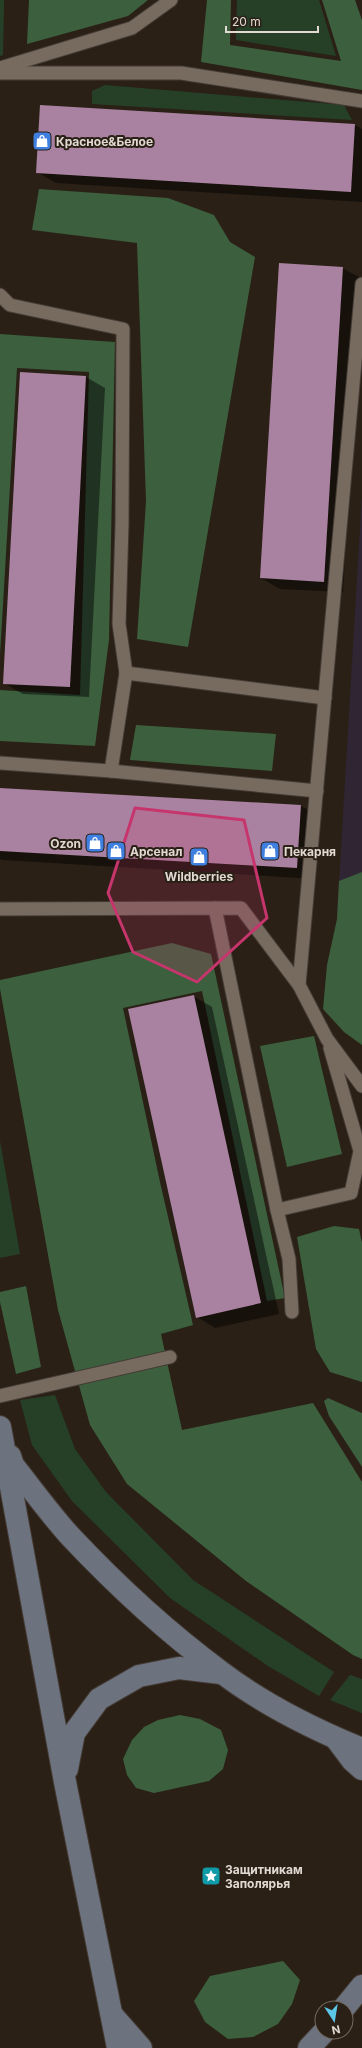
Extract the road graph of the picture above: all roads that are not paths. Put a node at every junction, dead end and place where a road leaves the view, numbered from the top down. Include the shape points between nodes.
1 (171, 0) edge
2 (0, 68) edge
3 (0, 73) edge
4 (362, 101) edge
5 (362, 284) edge
6 (0, 295) edge
7 (126, 673) junction
8 (325, 698) junction
9 (0, 763) edge
10 (111, 771) junction
11 (317, 791) junction
12 (215, 908) junction
13 (0, 909) edge
14 (299, 985) junction
15 (327, 1039) junction
16 (362, 1086) edge
17 (277, 1210) junction
18 (292, 1312) dead end
19 (170, 1357) dead end
20 (0, 1396) edge
21 (0, 1425) edge
22 (221, 1673) junction
23 (335, 1738) junction
24 (362, 1749) edge
25 (362, 1769) edge
26 (65, 1782) junction
27 (362, 1986) edge
28 (351, 2000) edge
29 (112, 2015) junction
30 (316, 2040) edge
31 (118, 2048) edge
32 (141, 2048) edge
33 (309, 2048) edge

1 - 2 lane via 132,28
3 - 4 lane via 181,73
5 - 8 lane
6 - 7 lane via 10,305 123,328 119,624
7 - 8 lane
7 - 10 lane
8 - 11 lane
9 - 10 lane
10 - 11 lane
11 - 14 lane
12 - 13 lane
12 - 14 lane via 241,908
12 - 17 lane
14 - 15 lane
15 - 16 lane
15 - 17 lane via 360,1151 351,1193
17 - 18 lane via 288,1259
19 - 20 lane
21 - 22 main road via 13,1465 69,1535 130,1596
21 - 26 main road
22 - 23 main road via 266,1702
22 - 26 main road via 179,1668 139,1676 99,1699 74,1733
23 - 24 main road
23 - 25 main road
26 - 29 main road
27 - 28 main road
29 - 31 main road
29 - 32 main road
30 - 33 main road

